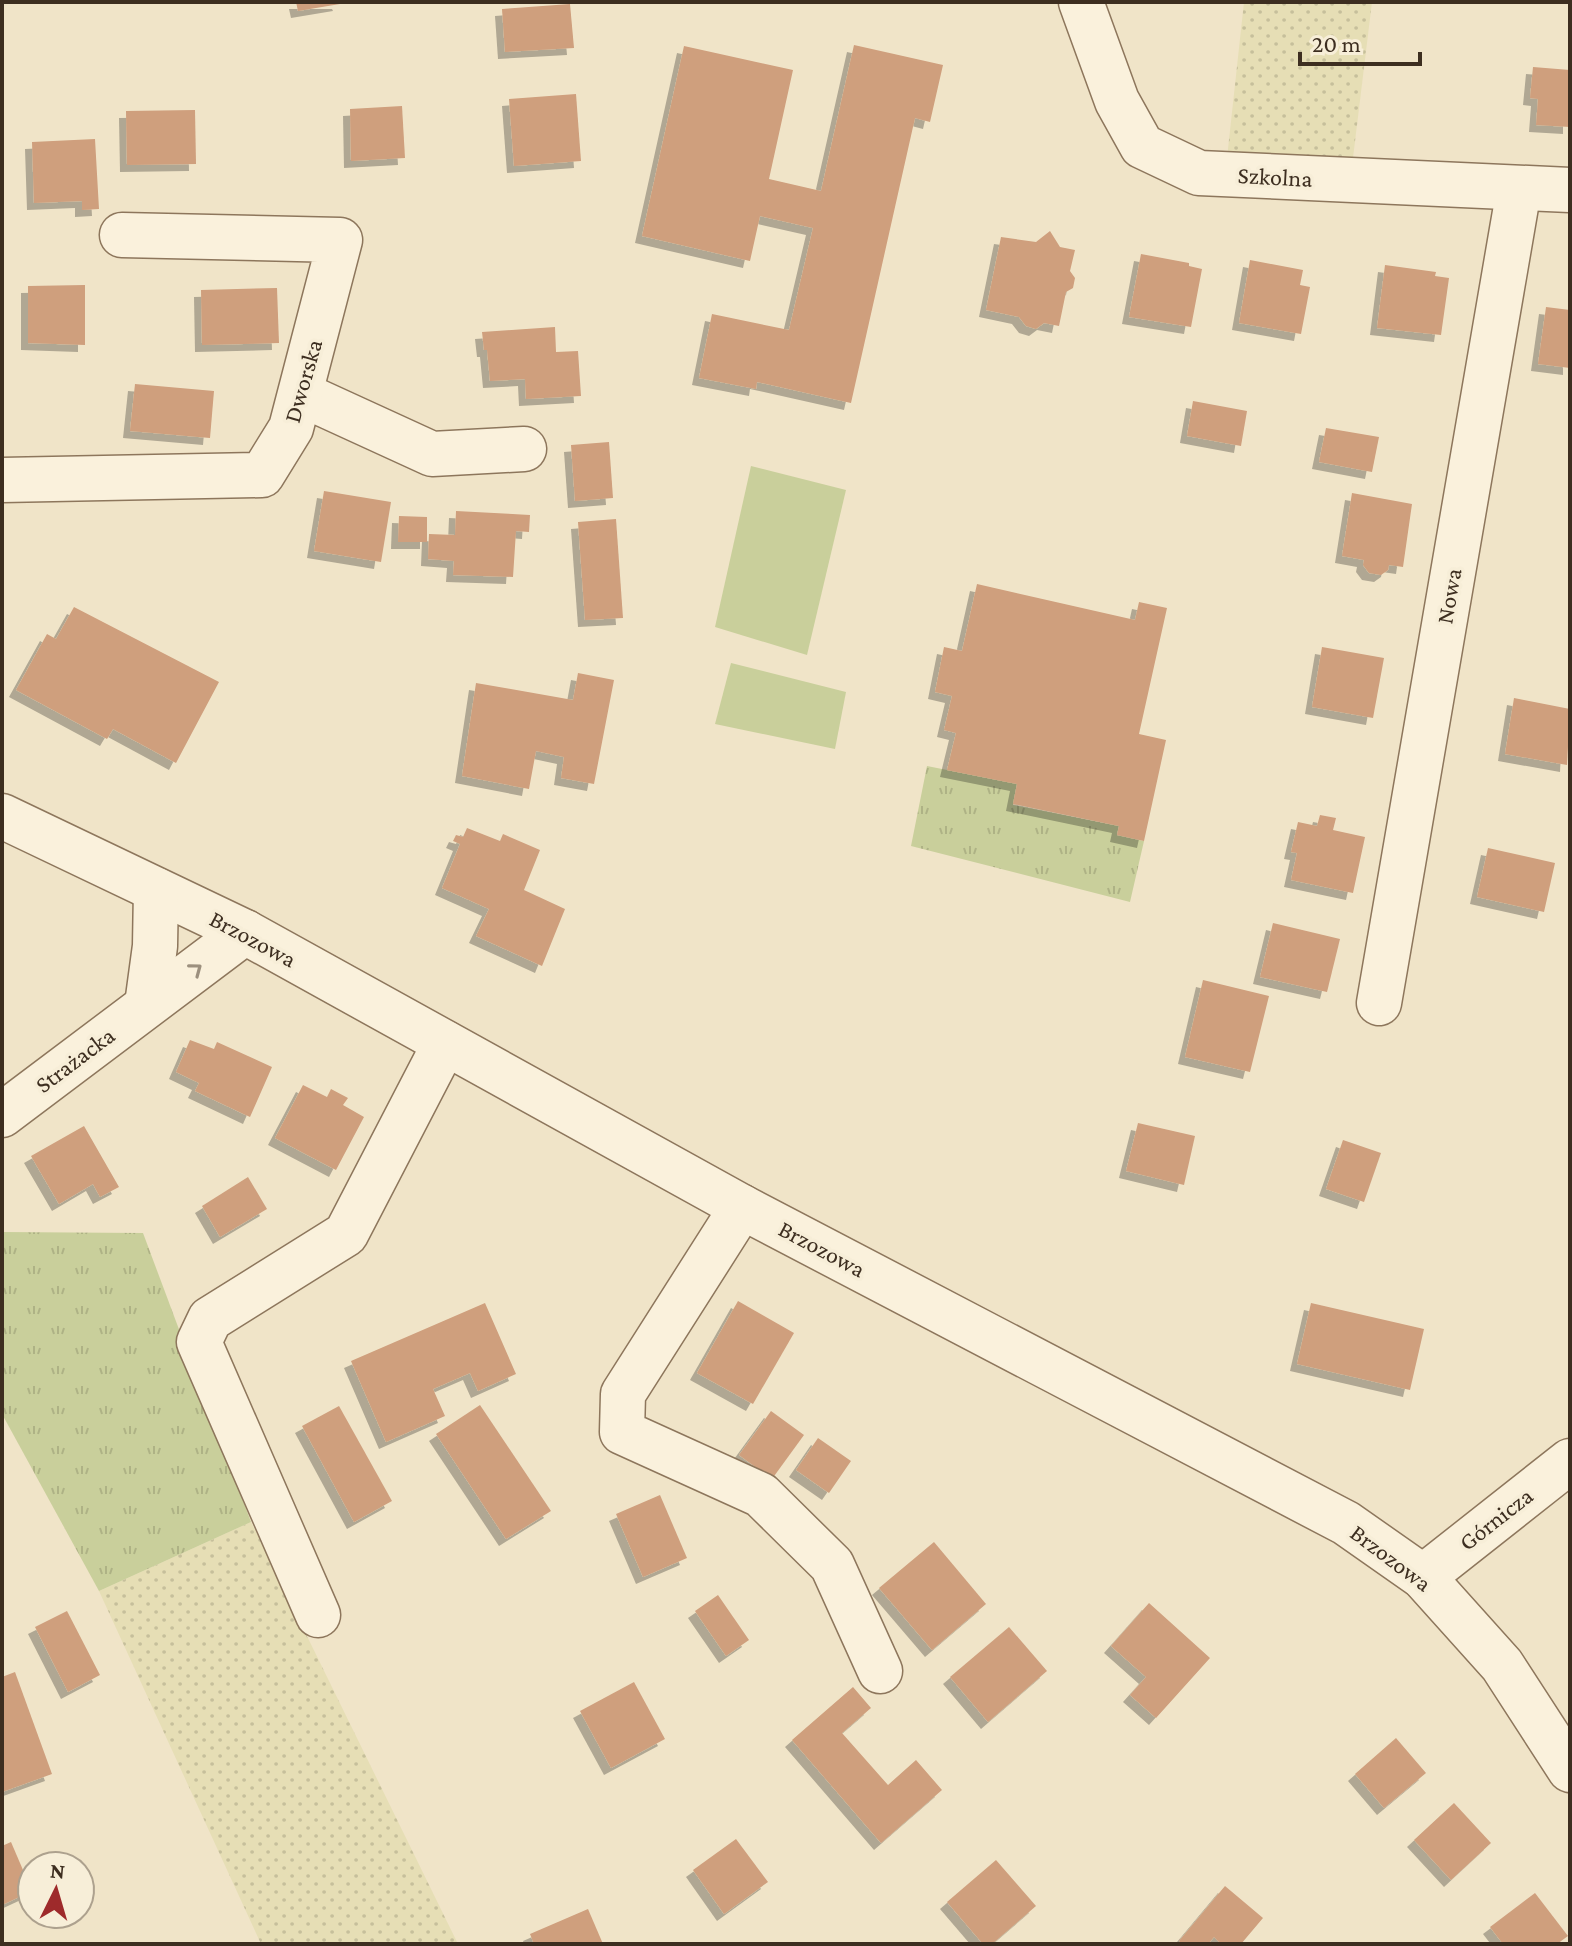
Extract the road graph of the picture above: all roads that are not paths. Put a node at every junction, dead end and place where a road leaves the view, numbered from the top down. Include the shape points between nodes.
1 (1081, 2) edge
2 (1519, 189) junction
3 (1570, 190) edge
4 (122, 235) dead end
5 (301, 394) junction
6 (524, 449) dead end
7 (2, 480) edge
8 (2, 816) edge
9 (156, 890) junction
10 (245, 932) junction
11 (1379, 1003) dead end
12 (147, 1005) junction
13 (445, 1043) junction
14 (2, 1115) edge
15 (742, 1207) junction
16 (1570, 1461) edge
17 (1423, 1577) junction
18 (318, 1615) dead end
19 (880, 1671) dead end
20 (1570, 1770) edge

1 - 2 street, Szkolna via 1117,101 1142,146 1199,173
2 - 3 street, Szkolna
2 - 11 street, Nowa
4 - 5 street, Dworska via 340,240
5 - 6 street via 432,454
5 - 7 street, Dworska via 291,428 262,475
8 - 9 street, Brzozowa
9 - 10 street, Brzozowa
9 - 12 street
12 -> 10 street, Strażacka
10 - 13 street, Brzozowa
12 - 14 street, Strażacka
13 - 15 street, Brzozowa
13 - 18 street via 346,1234 210,1319 199,1342
15 - 17 street, Brzozowa via 1346,1523
15 - 19 street via 623,1394 622,1432 761,1495 832,1565
16 - 17 street, Górnicza
17 - 20 street, Brzozowa via 1502,1665

